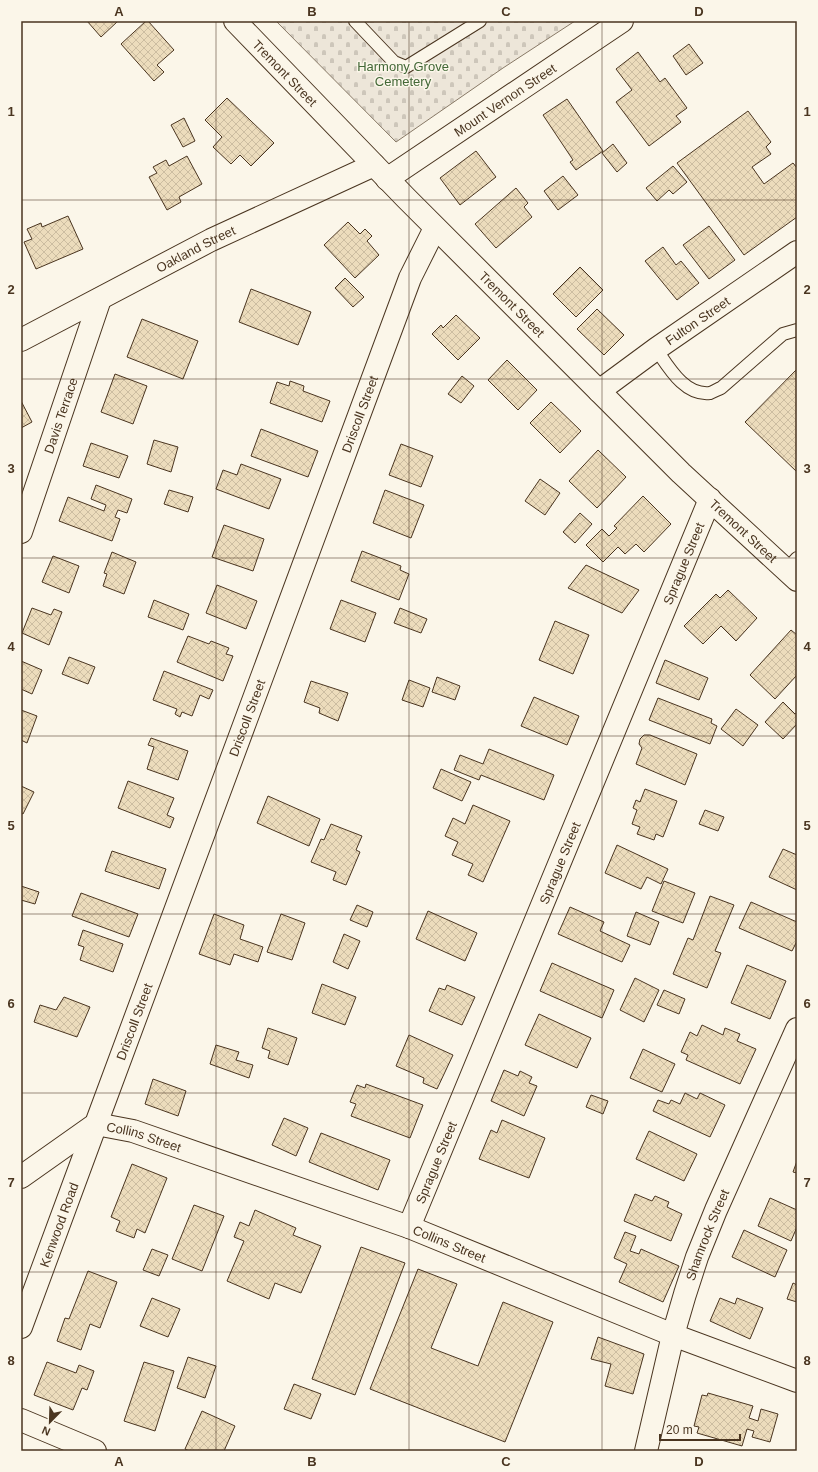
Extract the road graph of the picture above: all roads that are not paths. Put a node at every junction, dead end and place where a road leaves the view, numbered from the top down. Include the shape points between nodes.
1 (235, 21) edge
2 (355, 21) edge
3 (480, 21) edge
4 (622, 21) edge
5 (380, 172) junction
6 (435, 228) junction
7 (797, 252) edge
8 (100, 299) junction
9 (797, 330) edge
10 (21, 340) edge
11 (656, 349) junction
12 (599, 391) junction
13 (710, 499) junction
14 (21, 532) edge
15 (793, 569) edge
16 (797, 1029) edge
17 (96, 1124) junction
18 (21, 1177) edge
19 (409, 1227) junction
20 (21, 1327) edge
21 (673, 1335) junction
22 (797, 1381) edge
23 (21, 1420) edge
24 (95, 1451) edge
25 (646, 1451) edge

1 - 5 street, Tremont Street
2 - 3 lane via 394,62 406,67
4 - 5 street, Mount Vernon Street
5 - 6 street, Tremont Street
5 - 8 street, Oakland Street via 210,240
6 - 12 street, Tremont Street
6 - 17 street, Driscoll Street via 410,278
7 - 11 street, Fulton Street
8 - 10 street, Oakland Street
8 - 14 street, Davis Terrace
9 - 11 lane via 783,334 721,388 710,393 696,391 681,383
11 - 12 street, Fulton Street
12 - 13 street, Tremont Street
13 - 15 street, Tremont Street
13 - 19 street, Sprague Street
16 - 21 street, Shamrock Street via 711,1224
17 - 18 street
17 - 19 street, Collins Street via 133,1131
17 - 20 street, Kenwood Road
19 - 21 street, Collins Street
21 - 22 street, Collins Street
21 - 25 street, Shamrock Street
23 - 24 street

